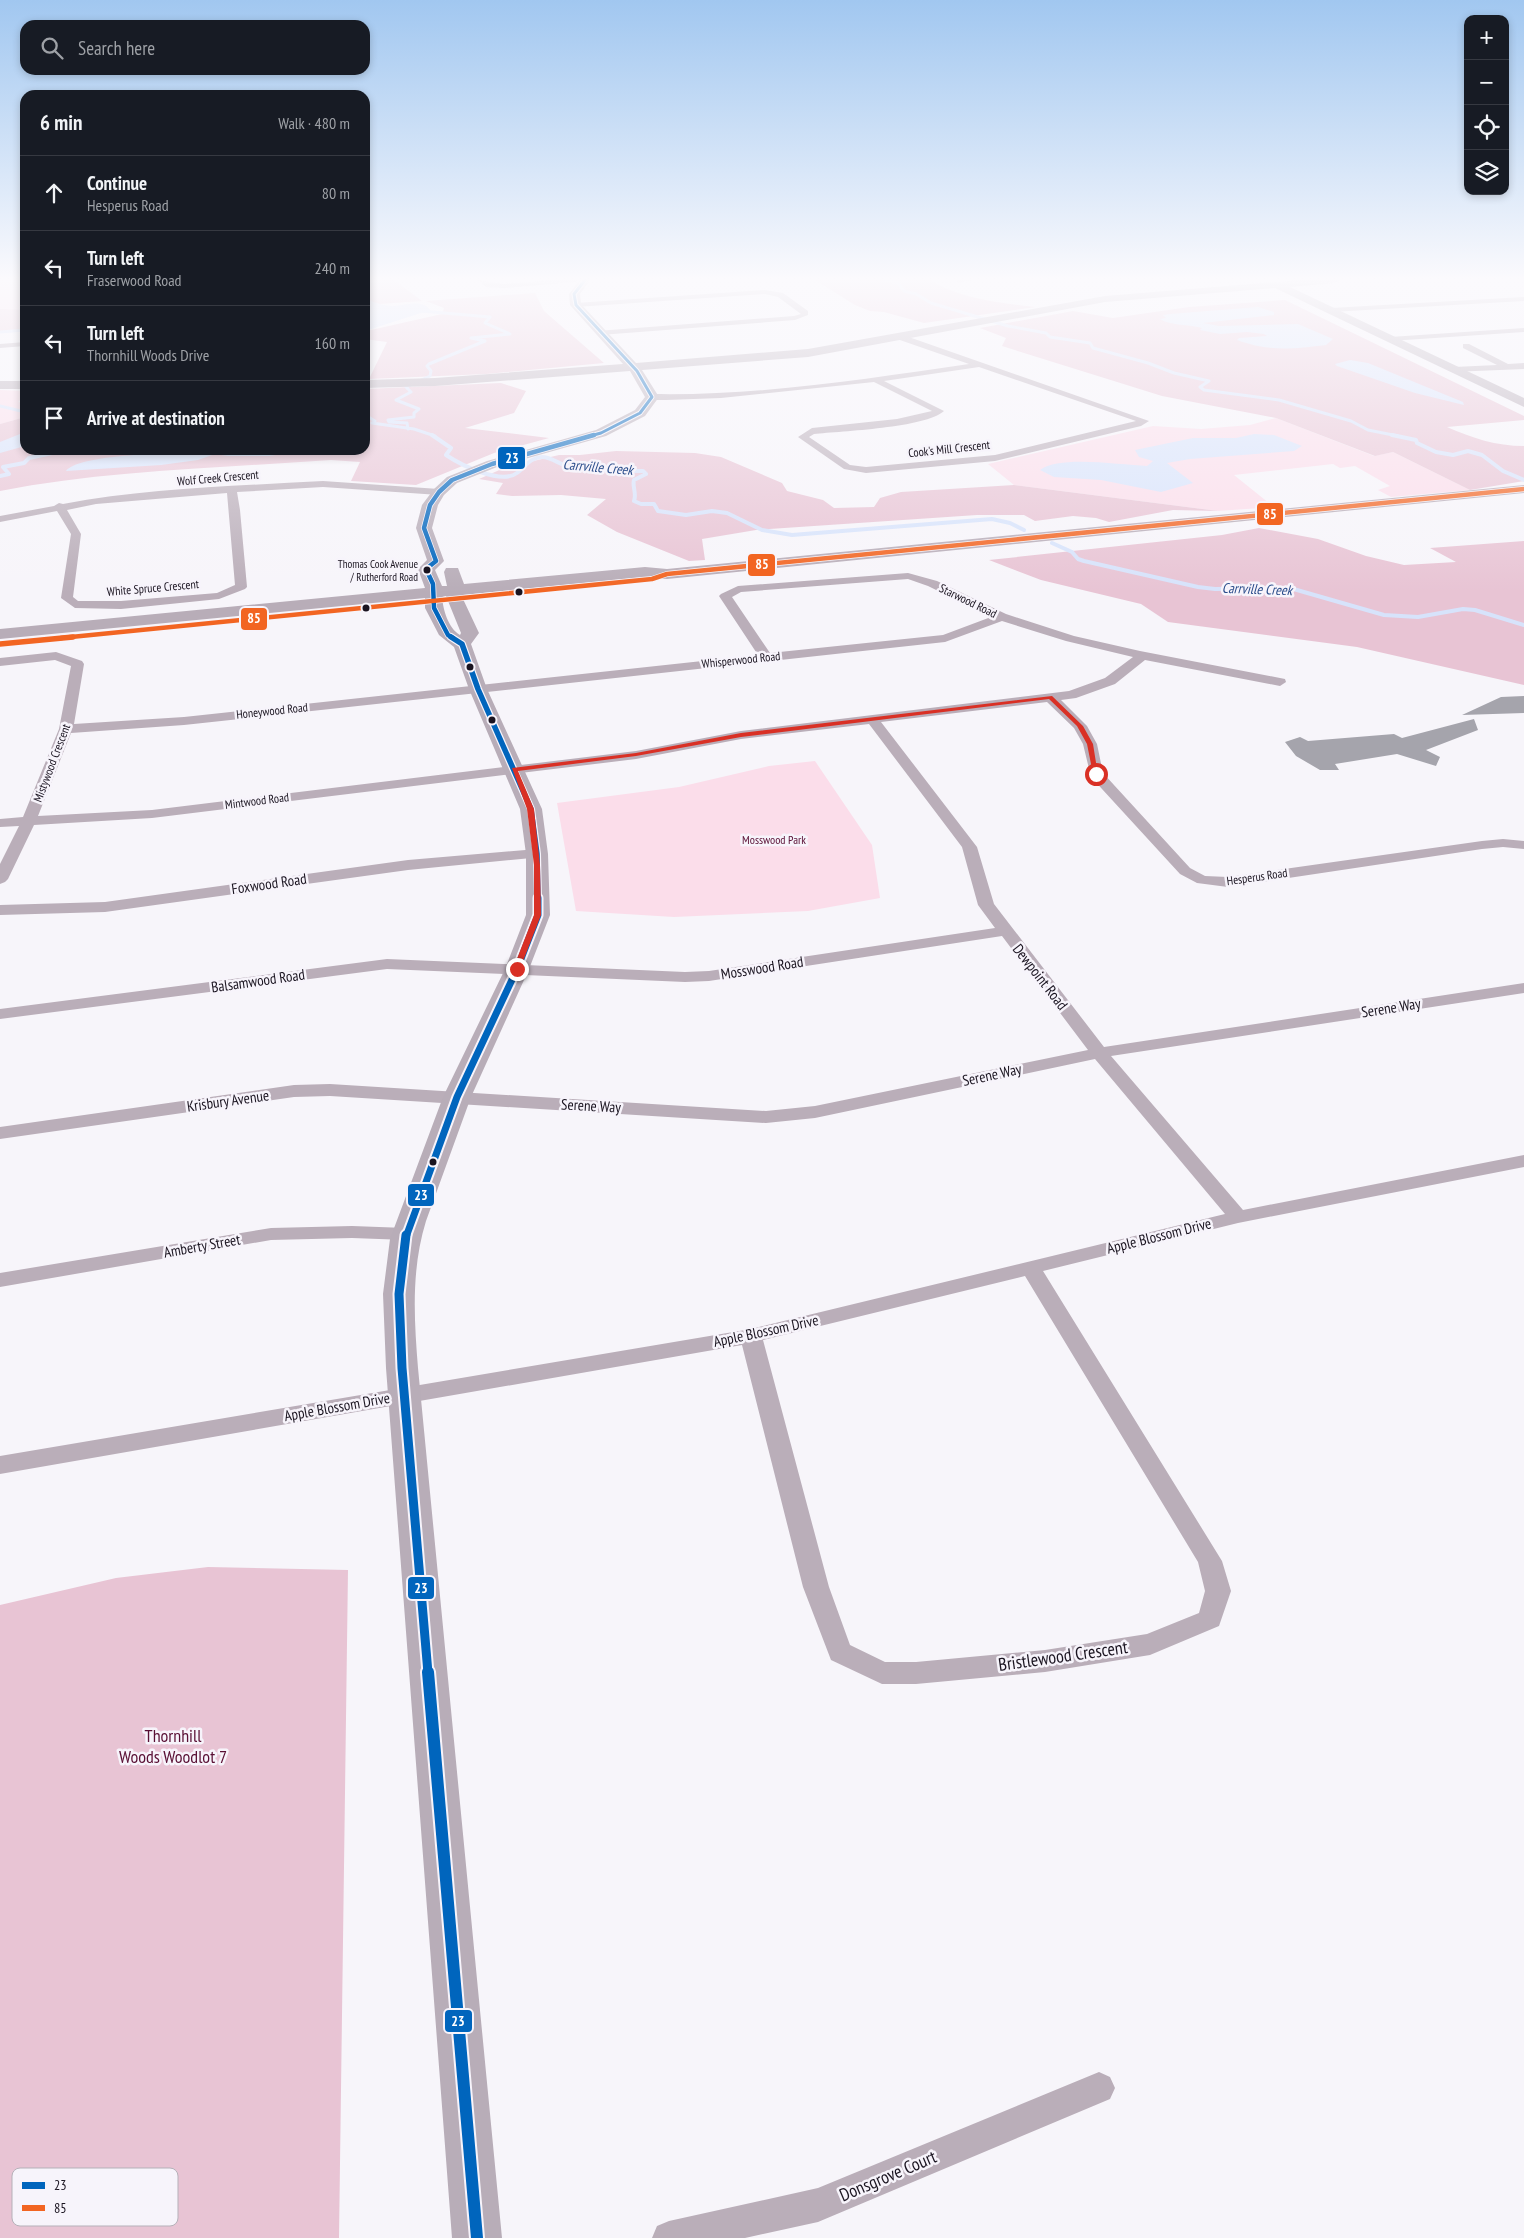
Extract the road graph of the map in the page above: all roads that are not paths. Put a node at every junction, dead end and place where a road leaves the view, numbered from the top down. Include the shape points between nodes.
1 (644, 384) edge
2 (831, 384) edge
3 (886, 384) edge
4 (1038, 384) edge
5 (1485, 384) edge
6 (0, 385) edge
7 (20, 385) edge
8 (652, 397) junction
9 (1524, 403) edge
10 (231, 489) junction
11 (1524, 489) edge
12 (440, 492) junction
13 (59, 506) junction
14 (0, 519) edge
15 (436, 561) junction
16 (454, 594) junction
17 (434, 596) junction
18 (1001, 617) junction
19 (0, 634) edge
20 (0, 644) edge
21 (462, 644) junction
22 (1142, 656) junction
23 (766, 657) junction
24 (0, 662) edge
25 (1280, 682) dead end
26 (478, 689) junction
27 (1050, 697) junction
28 (872, 719) junction
29 (66, 729) junction
30 (514, 770) junction
31 (29, 821) junction
32 (0, 823) edge
33 (1524, 845) edge
34 (537, 854) junction
35 (0, 879) edge
36 (0, 910) edge
37 (1005, 931) junction
38 (517, 969) junction
39 (1524, 988) edge
40 (0, 1014) edge
41 (1099, 1053) junction
42 (457, 1098) junction
43 (0, 1133) edge
44 (1524, 1162) edge
45 (1238, 1217) junction
46 (406, 1234) junction
47 (1031, 1268) junction
48 (0, 1280) edge
49 (751, 1336) junction
50 (405, 1396) junction
51 (0, 1465) edge
52 (1099, 2088) dead end
53 (477, 2238) edge
54 (669, 2238) edge

1 - 8 street
2 - 8 street via 712,396
3 - 4 street, Cook's Mill Crescent via 939,411 933,415 812,431 803,437 847,467 866,470 995,458 1144,421
5 - 9 street
6 - 7 street
8 - 12 street via 640,413 601,433 492,464 452,480
10 - 12 street, Wolf Creek Crescent via 323,484
10 - 13 street, Wolf Creek Crescent
10 - 13 street, White Spruce Crescent via 241,587 209,597 121,605 75,604 67,598 76,534
11 - 16 street via 652,578
12 - 15 street via 430,505 424,528
13 - 14 street, Wolf Creek Crescent
15 - 16 street via 449,566 456,582
15 - 17 street via 426,569
16 - 17 street
16 - 21 street via 470,633
17 - 19 street
17 - 20 street
17 - 21 street via 434,608 448,635
18 - 22 street, Starwood Road
18 - 23 street, Whisperwood Road via 945,638
18 - 23 street, Starwood Road via 926,580 908,576 738,589 726,596
21 - 26 street
22 - 25 street, Starwood Road
22 - 27 street, Mintwood Road via 1110,681 1071,695
23 - 26 street, Whisperwood Road
24 - 29 street, Mistywood Crescent via 56,656 78,664
26 - 29 street, Honeywood Road via 184,721
26 - 30 street
27 - 28 street, Mintwood Road
27 - 33 street, Hesperus Road via 1080,726 1090,744 1096,774 1185,870 1202,880 1228,882 1482,845
28 - 30 street, Mintwood Road via 741,735 636,754
28 - 37 street, Dewpoint Road via 969,848 986,905
29 - 31 street, Mistywood Crescent
30 - 31 street, Mintwood Road via 152,814
30 - 34 street via 531,809
31 - 32 street, Mintwood Road
31 - 35 street
34 - 36 street, Foxwood Road via 408,865 105,907
34 - 38 street via 538,915
37 - 38 street, Mosswood Road via 709,976
37 - 41 street, Dewpoint Road
38 - 40 street, Balsamwood Road via 387,964
38 - 42 street
39 - 41 street, Serene Way
41 - 42 street, Serene Way via 814,1112 766,1117
41 - 45 street, Dewpoint Road
42 - 43 street, Krisbury Avenue via 387,1092 294,1091
42 - 46 street
44 - 45 street, Apple Blossom Drive
45 - 47 street, Apple Blossom Drive
46 - 48 street, Amberty Street via 271,1234
46 - 50 street via 397,1288
47 - 49 street, Apple Blossom Drive
47 - 49 street, Bristlewood Crescent via 1210,1560 1218,1591 1210,1619 1150,1644 1045,1661 916,1673 882,1673 840,1652 816,1588
49 - 50 street, Apple Blossom Drive
50 - 51 street, Apple Blossom Drive
50 - 53 street
52 - 54 street, Donsgrove Court via 818,2205

